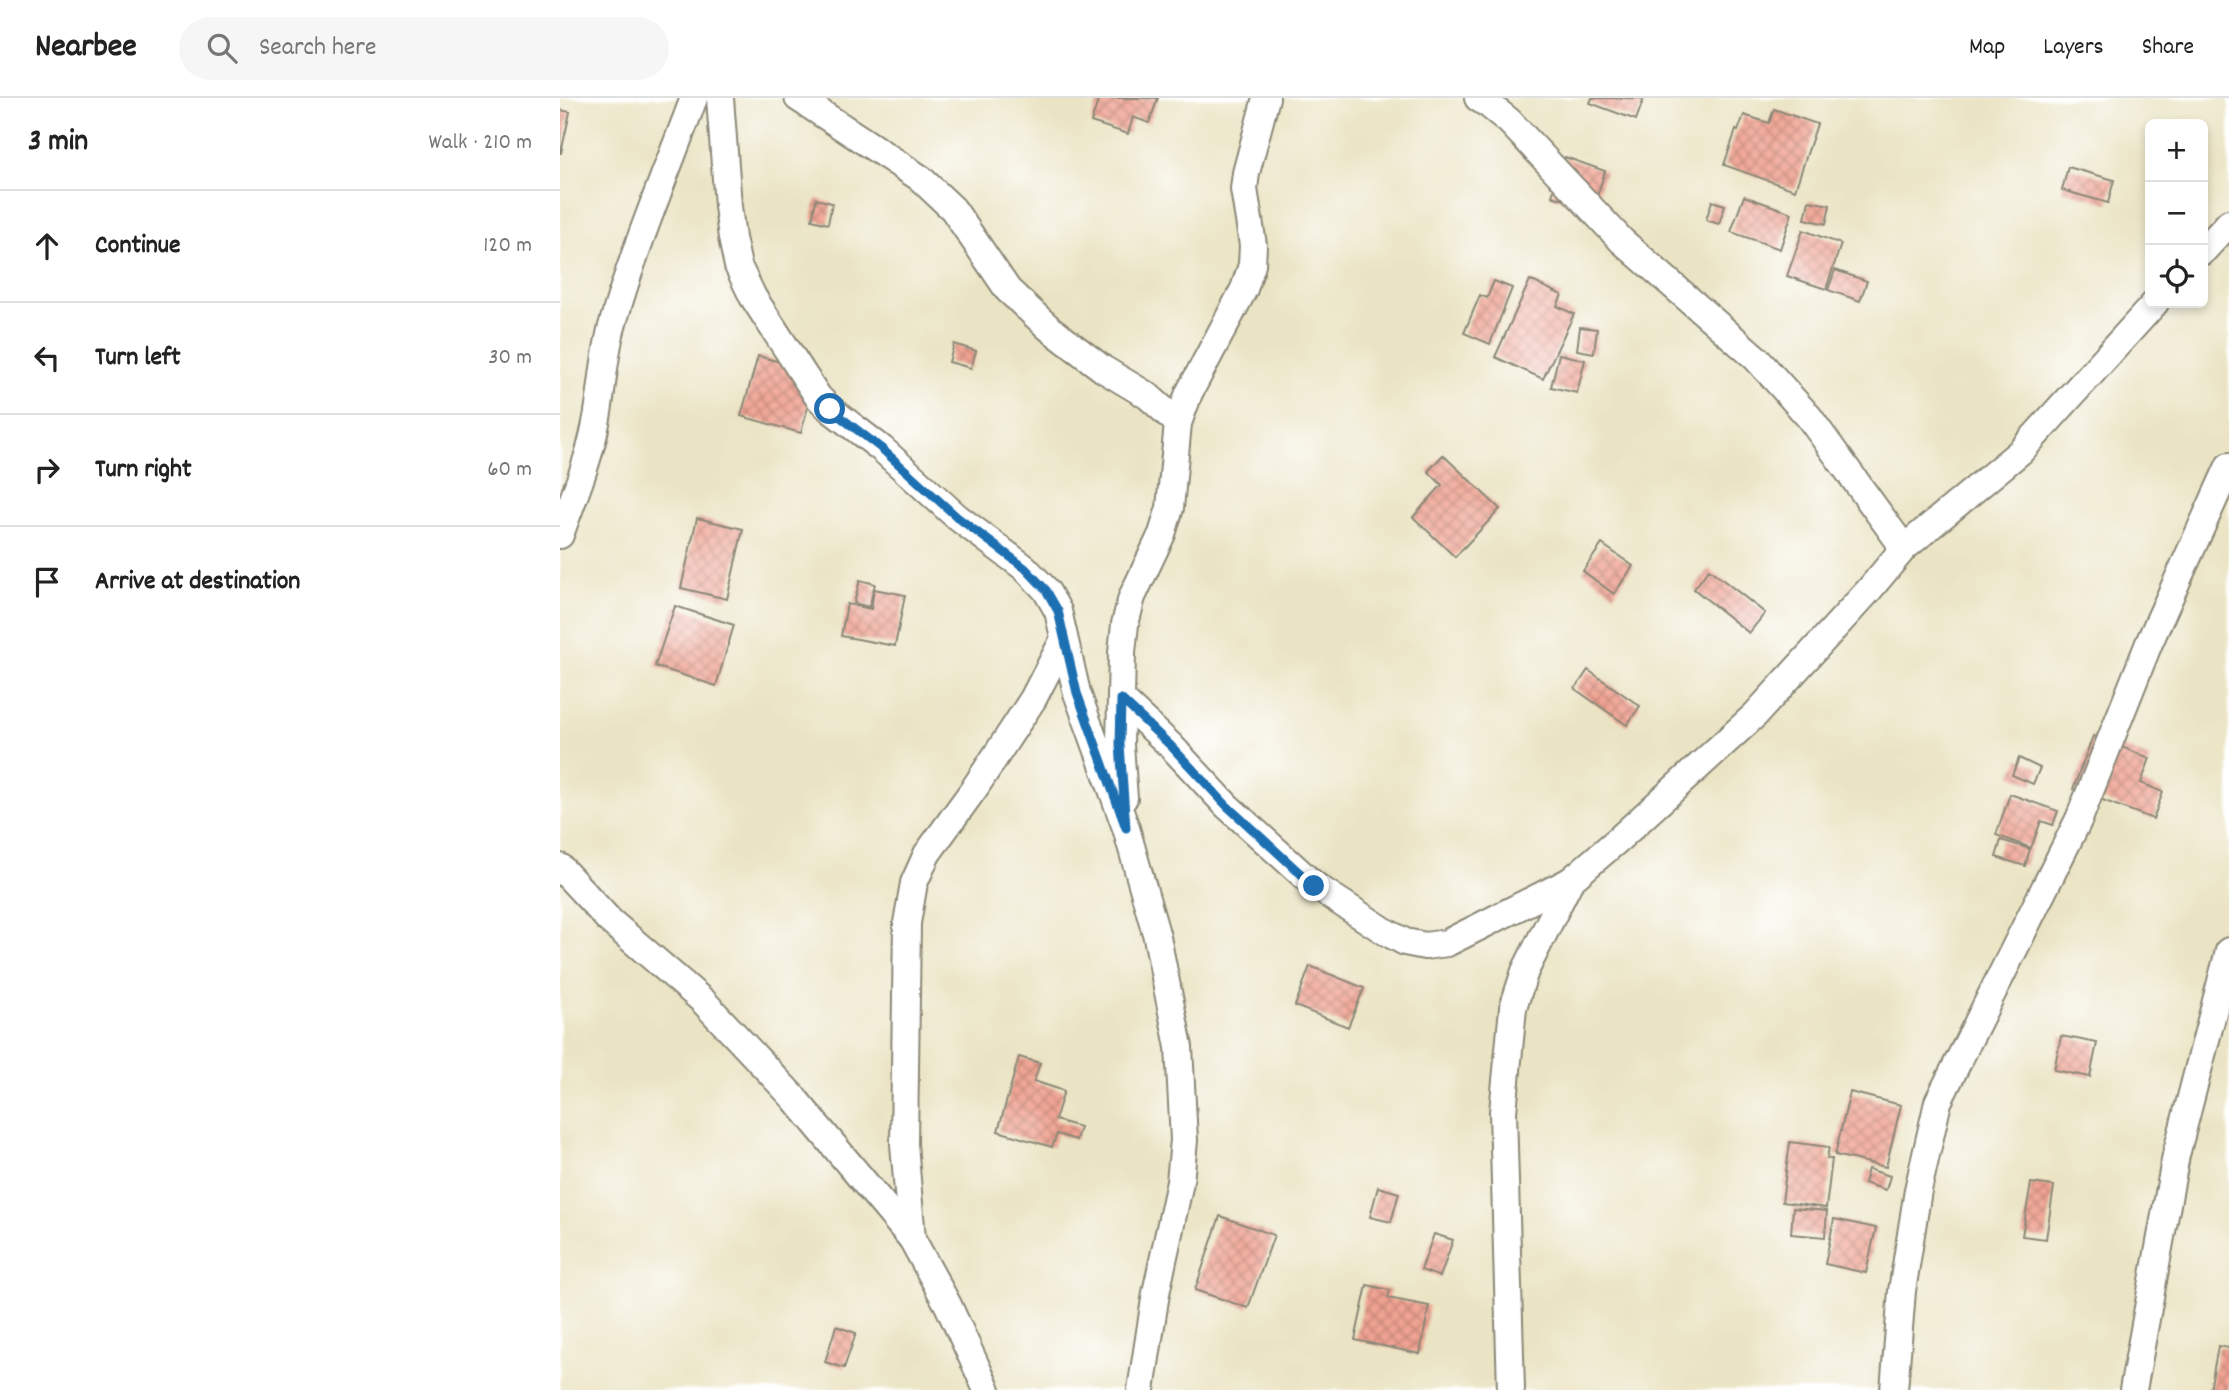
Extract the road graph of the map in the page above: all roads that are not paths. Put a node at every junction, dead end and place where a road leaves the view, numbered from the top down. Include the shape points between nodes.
1 (694, 98) edge
2 (720, 98) edge
3 (798, 98) edge
4 (1266, 98) edge
5 (1478, 98) edge
6 (2229, 223) edge
7 (2208, 246) edge
8 (2150, 308) edge
9 (1178, 423) junction
10 (2229, 466) edge
11 (560, 535) edge
12 (1904, 548) junction
13 (1064, 639) junction
14 (1121, 699) junction
15 (1126, 828) junction
16 (560, 867) edge
17 (1570, 881) junction
18 (2229, 951) edge
19 (912, 1239) junction
20 (988, 1390) edge
21 (1141, 1390) edge
22 (1511, 1390) edge
23 (1894, 1390) edge
24 (2133, 1390) edge

1 - 11 street via 612,325 597,422
2 - 13 street via 732,238 738,266 753,297 830,409 1046,590 1058,611
3 - 9 street via 920,178 954,209 1008,290 1049,328
4 - 9 street via 1244,189 1254,245 1252,265
5 - 12 street via 1509,121 1622,241 1756,358 1809,417
6 - 7 street
8 - 12 street via 2021,451
9 - 14 street via 1170,508 1125,624
10 - 23 street via 2149,643 2079,819 1938,1102 1902,1291
12 - 17 street via 1755,715
13 - 15 street via 1077,693
13 - 19 street via 1033,699 928,854 914,883 907,923 904,1143
14 - 15 street
14 - 17 street via 1314,886 1405,942 1425,946 1447,943
15 - 21 street via 1157,937 1179,1048 1184,1140
16 - 19 street via 610,921 721,1020 793,1097
17 - 22 street via 1525,971 1513,1008 1503,1112
18 - 24 street via 2176,1155
19 - 20 street

